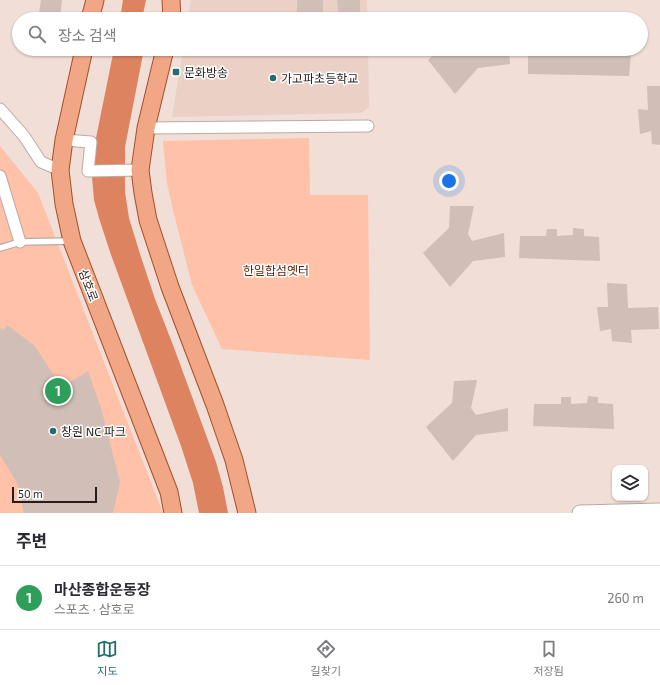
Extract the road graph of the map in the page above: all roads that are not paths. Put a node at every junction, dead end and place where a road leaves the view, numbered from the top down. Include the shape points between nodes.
1 (95, 0) edge
2 (171, 0) edge
3 (176, 0) edge
4 (92, 12) edge
5 (172, 12) edge
6 (173, 12) edge
7 (82, 56) edge
8 (164, 56) edge
9 (0, 109) edge
10 (368, 126) dead end
11 (146, 128) junction
12 (64, 140) junction
13 (60, 170) junction
14 (135, 171) junction
15 (0, 176) edge
16 (72, 241) junction
17 (20, 242) junction
18 (0, 248) edge
19 (660, 511) edge
20 (173, 513) edge
21 (246, 513) edge
22 (580, 513) edge

1 - 4 main road
2 - 5 main road
3 - 6 street
7 - 12 main road, 삼호로
8 - 11 main road
9 - 13 street via 24,136 41,162
10 - 11 street
11 - 14 main road
12 - 13 main road, 삼호로
12 - 14 street via 91,142 88,171
13 - 16 main road, 삼호로
14 - 21 main road via 170,287 216,405 234,460
15 - 17 street
16 - 17 lane
16 - 20 main road, 삼호로 via 169,492
17 - 18 lane
19 - 22 street

